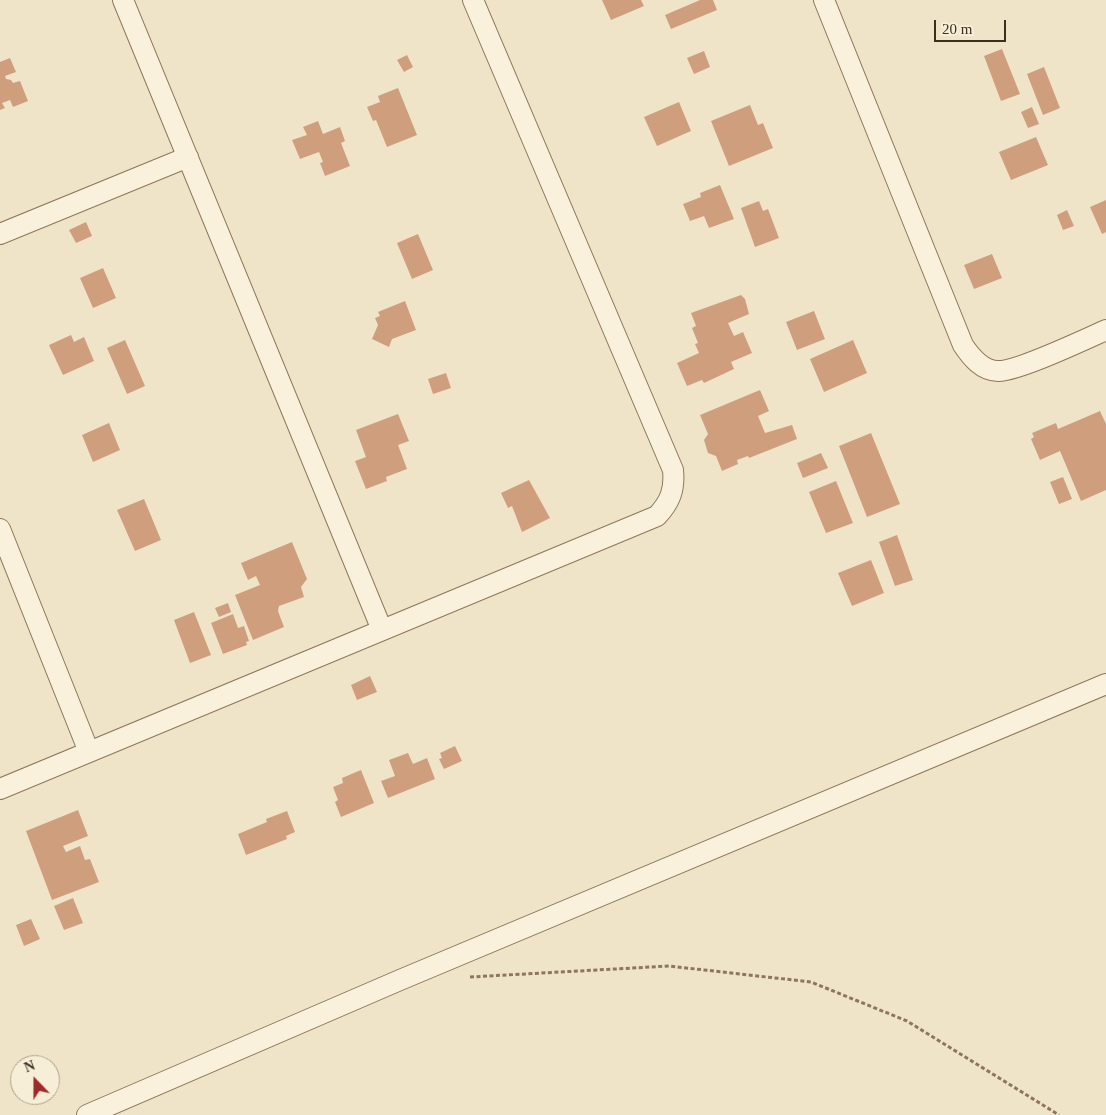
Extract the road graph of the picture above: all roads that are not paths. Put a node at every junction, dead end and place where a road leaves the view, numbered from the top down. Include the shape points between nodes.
1 (123, 0) edge
2 (473, 0) edge
3 (824, 0) edge
4 (188, 157) junction
5 (0, 234) edge
6 (1106, 330) edge
7 (0, 529) edge
8 (382, 630) junction
9 (1106, 684) edge
10 (89, 752) junction
11 (0, 788) edge
12 (87, 1115) edge

1 - 4 street
2 - 8 street via 673,470 674,482 667,506 657,516
3 - 6 street via 972,359 999,372
4 - 5 street
4 - 8 street
7 - 10 street
8 - 10 street
9 - 12 street via 409,976
10 - 11 street

